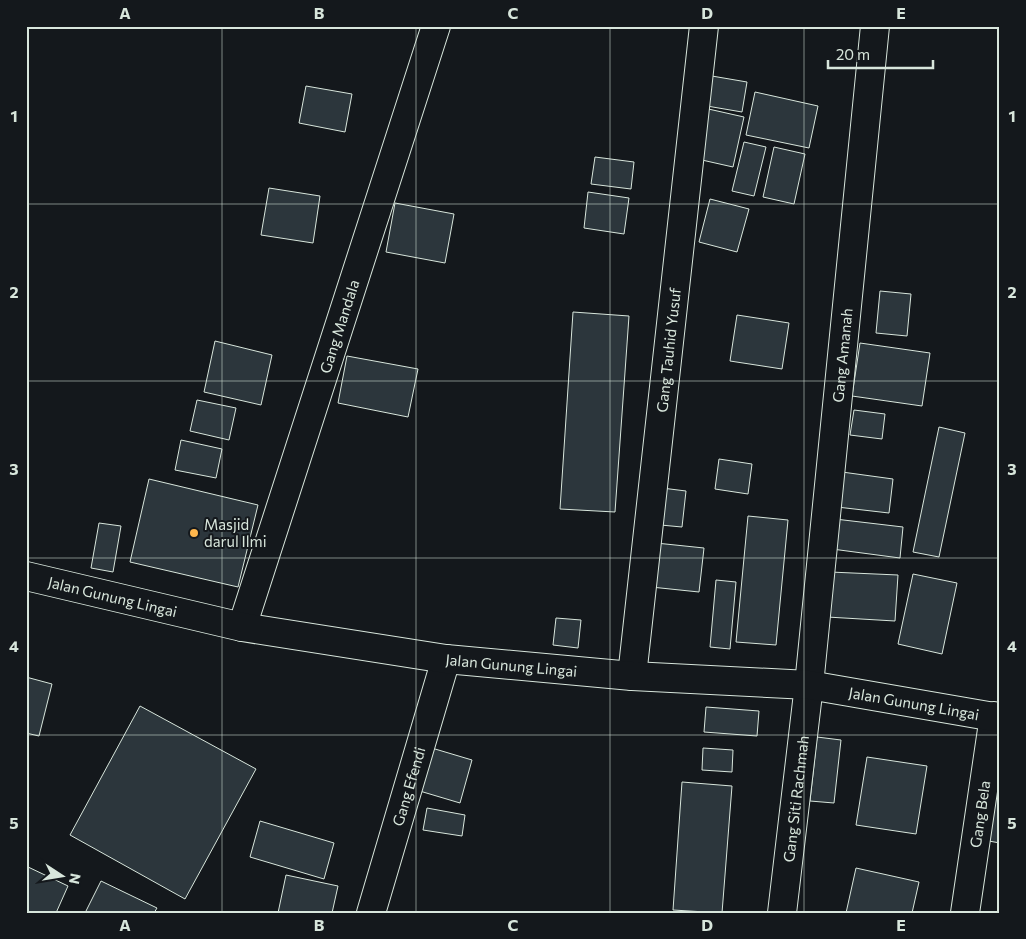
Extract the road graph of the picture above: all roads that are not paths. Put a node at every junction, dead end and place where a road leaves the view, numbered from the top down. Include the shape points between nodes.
1 (436, 26) edge
2 (704, 26) edge
3 (875, 26) edge
4 (26, 576) edge
5 (242, 627) junction
6 (446, 659) junction
7 (632, 676) junction
8 (809, 685) junction
9 (997, 717) edge
10 (371, 913) edge
11 (782, 913) edge
12 (965, 913) edge

1 - 5 street, Gang Mandala
2 - 7 street, Gang Tauhid Yusuf
3 - 8 street, Gang Amanah
4 - 5 street, Jalan Gunung Lingai
5 - 6 street, Jalan Gunung Lingai
6 - 7 street, Jalan Gunung Lingai
6 - 10 street, Gang Efendi
7 - 8 street, Jalan Gunung Lingai
8 - 9 street, Jalan Gunung Lingai
8 - 11 street, Gang Siti Rachmah
9 - 12 street, Gang Bela

